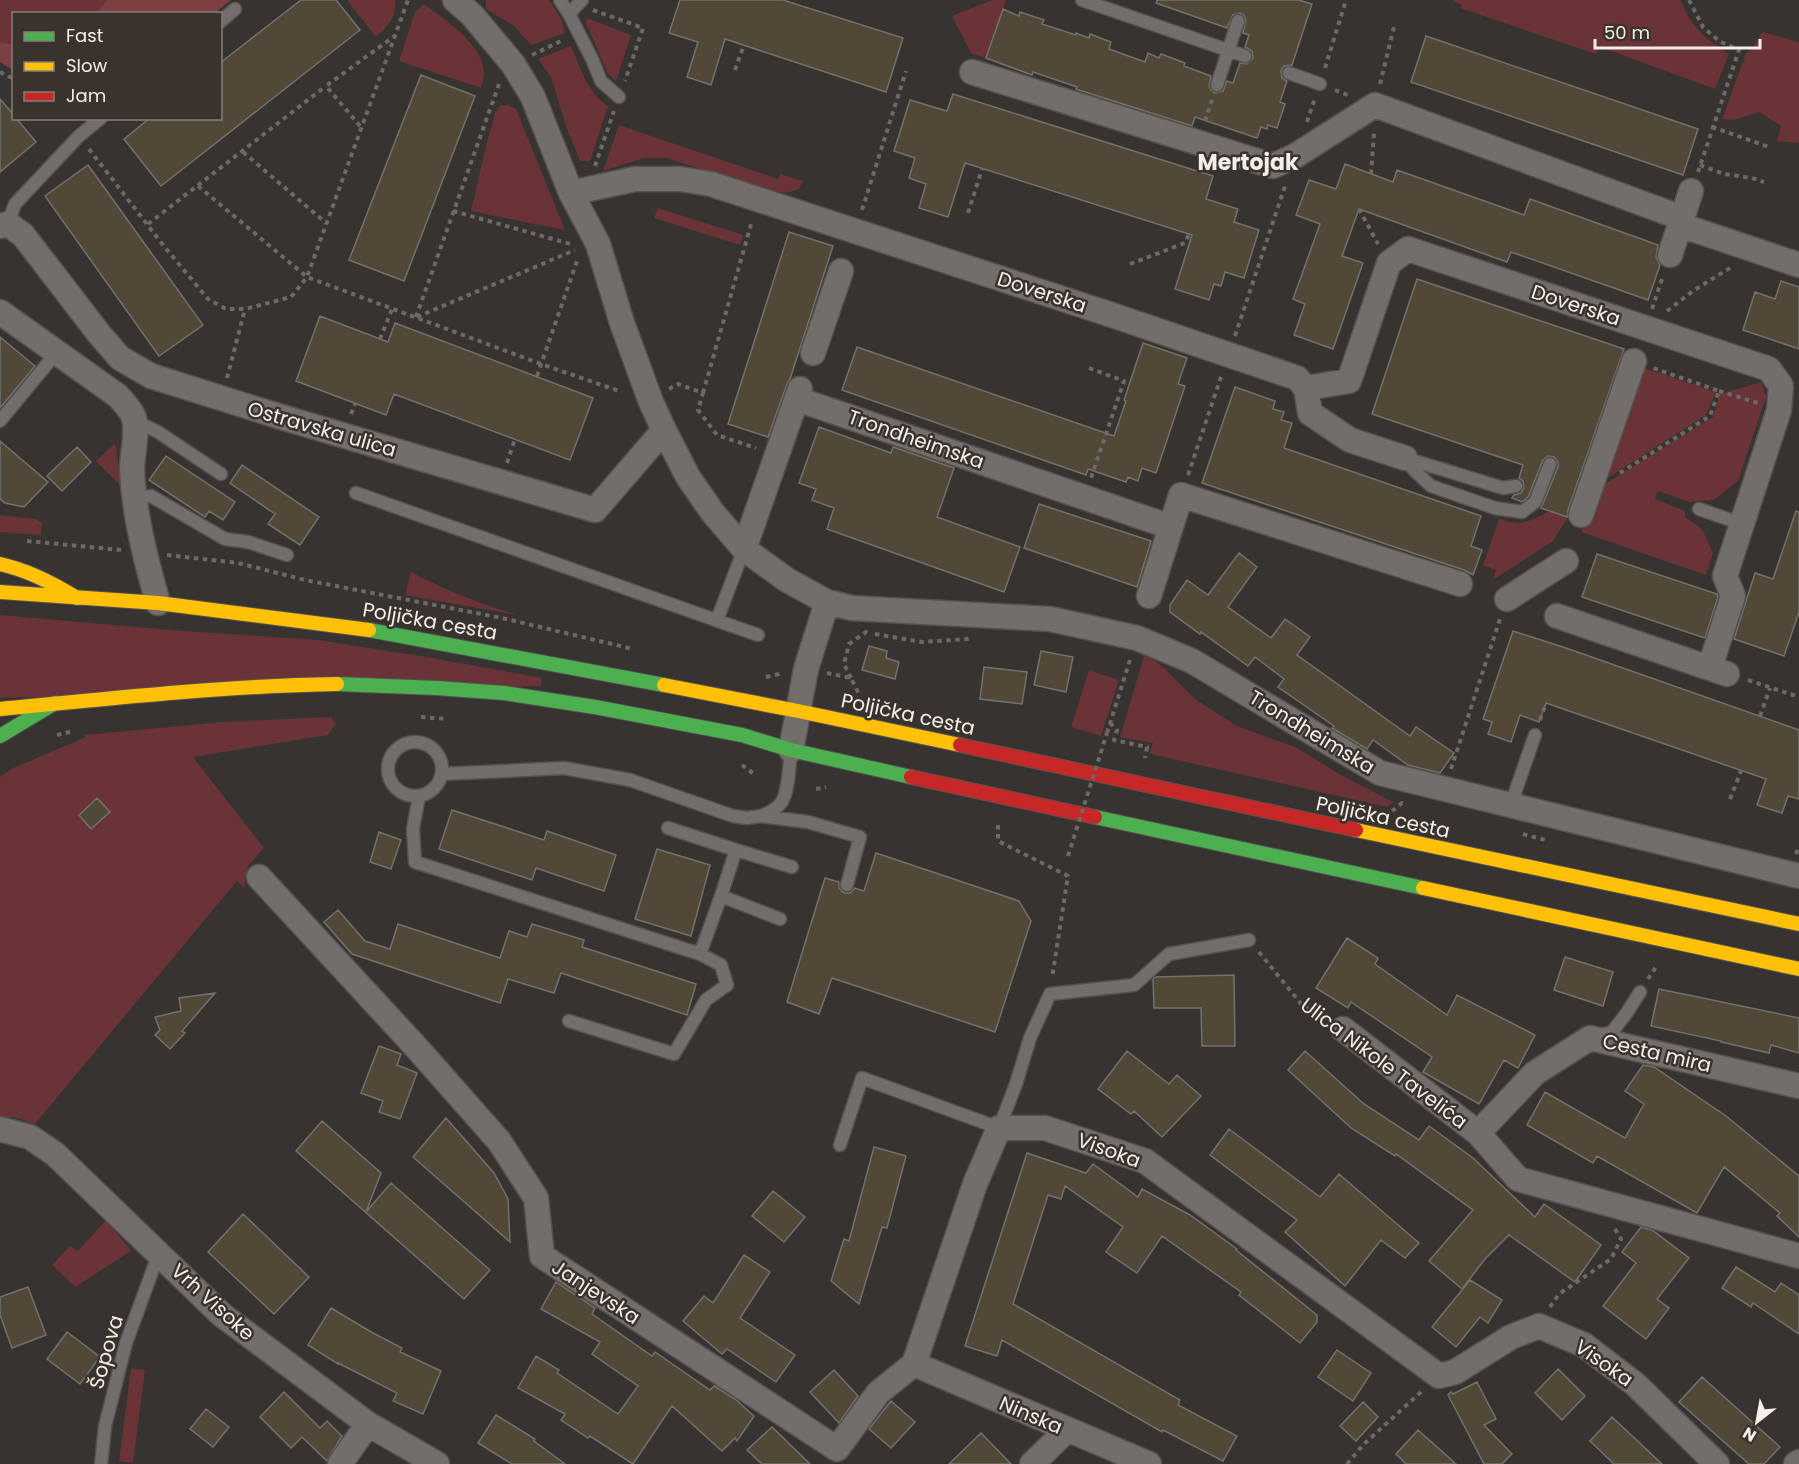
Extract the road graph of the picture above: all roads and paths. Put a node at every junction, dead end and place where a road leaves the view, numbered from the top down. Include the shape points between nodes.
1 (408, 0) edge
2 (457, 0) edge
3 (560, 0) edge
4 (1082, 0) edge
5 (1346, 0) edge
6 (1689, 0) edge
7 (580, 2) edge
8 (236, 9) dead end
9 (569, 14) junction
10 (222, 20) edge
11 (1238, 21) dead end
12 (1394, 27) dead end
13 (579, 33) junction
14 (396, 35) junction
15 (744, 45) dead end
16 (1228, 50) junction
17 (1245, 56) dead end
18 (513, 64) junction
19 (735, 70) dead end
20 (906, 71) dead end
21 (972, 72) dead end
22 (1289, 73) dead end
23 (1320, 84) joint
24 (1217, 85) joint
25 (326, 86) junction
26 (620, 97) joint
27 (1375, 105) junction
28 (614, 112) dead end
29 (99, 120) edge
30 (361, 127) junction
31 (1712, 127) junction
32 (80, 136) junction
33 (1199, 142) junction
34 (1769, 147) dead end
35 (243, 152) junction
36 (1295, 156) junction
37 (598, 157) dead end
38 (1700, 165) junction
39 (982, 169) dead end
40 (1371, 174) dead end
41 (1764, 182) dead end
42 (198, 186) junction
43 (1691, 190) joint
44 (571, 193) junction
45 (758, 199) junction
46 (1359, 209) dead end
47 (453, 212) junction
48 (968, 213) dead end
49 (1681, 222) junction
50 (148, 224) junction
51 (326, 224) junction
52 (4, 225) edge
53 (855, 230) junction
54 (1189, 234) dead end
55 (582, 247) junction
56 (1756, 251) junction
57 (1670, 255) joint
58 (1389, 263) junction
59 (1130, 264) dead end
60 (1799, 265) edge
61 (841, 271) dead end
62 (306, 277) junction
63 (1693, 291) dead end
64 (245, 309) junction
65 (392, 309) junction
66 (0, 312) edge
67 (416, 318) junction
68 (1646, 328) junction
69 (380, 339) dead end
70 (57, 352) junction
71 (813, 353) dead end
72 (1229, 354) junction
73 (1634, 361) joint
74 (541, 364) junction
75 (1089, 368) dead end
76 (537, 376) dead end
77 (1306, 388) junction
78 (1719, 391) junction
79 (703, 393) junction
80 (222, 399) junction
81 (1748, 400) dead end
82 (651, 402) junction
83 (134, 420) junction
84 (0, 421) edge
85 (664, 430) junction
86 (777, 455) junction
87 (1405, 458) junction
88 (1097, 461) dead end
89 (1550, 464) dead end
90 (221, 474) dead end
91 (1594, 478) junction
92 (1516, 486) dead end
93 (356, 493) dead end
94 (1181, 495) junction
95 (136, 499) junction
96 (1699, 509) dead end
97 (1581, 515) dead end
98 (1742, 524) junction
99 (1171, 527) junction
100 (22, 540) dead end
101 (744, 549) junction
102 (144, 553) junction
103 (287, 555) dead end
104 (1566, 561) dead end
105 (0, 564) edge
106 (1460, 584) dead end
107 (0, 592) edge
108 (1149, 596) dead end
109 (77, 598) junction
110 (1507, 599) joint
111 (827, 602) junction
112 (158, 603) junction
113 (1557, 616) dead end
114 (717, 620) junction
115 (758, 635) dead end
116 (1137, 638) junction
117 (974, 639) dead end
118 (641, 651) dead end
119 (806, 669) junction
120 (758, 678) dead end
121 (851, 678) dead end
122 (1799, 697) edge
123 (55, 704) junction
124 (0, 709) edge
125 (798, 711) junction
126 (412, 716) dead end
127 (1760, 716) dead end
128 (457, 719) dead end
129 (1109, 722) junction
130 (76, 730) dead end
131 (56, 735) dead end
132 (1535, 735) dead end
133 (0, 736) edge
134 (791, 750) junction
135 (1145, 758) dead end
136 (1741, 771) dead end
137 (442, 774) junction
138 (1445, 788) junction
139 (419, 796) junction
140 (1730, 800) dead end
141 (1511, 804) junction
142 (761, 816) junction
143 (998, 825) dead end
144 (668, 828) dead end
145 (736, 850) junction
146 (1068, 856) dead end
147 (792, 867) dead end
148 (1799, 876) edge
149 (259, 877) dead end
150 (847, 885) dead end
151 (722, 896) junction
152 (780, 919) dead end
153 (1799, 924) edge
154 (1250, 940) joint
155 (700, 954) junction
156 (1799, 969) edge
157 (1640, 992) dead end
158 (1050, 994) junction
159 (569, 1021) dead end
160 (1344, 1029) joint
161 (1590, 1038) junction
162 (1799, 1086) edge
163 (999, 1128) junction
164 (0, 1129) edge
165 (1478, 1133) junction
166 (840, 1145) dead end
167 (1605, 1225) dead end
168 (159, 1253) junction
169 (1799, 1256) edge
170 (1539, 1326) junction
171 (914, 1364) junction
172 (1439, 1376) junction
173 (368, 1424) junction
174 (1067, 1430) junction
175 (1138, 1461) edge
176 (101, 1464) edge
177 (340, 1464) edge
178 (438, 1464) edge
179 (1032, 1464) edge
180 (1347, 1464) edge
181 (1717, 1464) edge

1 - 14 path
2 - 18 street
3 - 9 lane
4 - 16 lane
5 - 23 path
6 - 31 path via 1703,27 1719,41 1740,50
7 - 9 lane
7 - 26 path via 643,28
8 - 10 lane
9 - 13 lane
11 - 16 lane
12 - 27 path
13 - 18 path
13 - 26 lane via 601,81
14 - 25 path
14 - 30 path
15 - 19 path
16 - 17 lane
16 - 24 lane
18 - 44 street via 533,97
18 - 47 path via 503,72
20 - 53 path
21 - 33 street
22 - 23 lane
24 - 33 path
25 - 30 path
25 - 35 path
27 - 36 street
27 - 40 path
27 - 49 street
28 - 37 path
29 - 32 lane, Ostravska ulica
30 - 51 path
31 - 34 path
31 - 38 path
32 - 50 path
32 - 52 lane, Ostravska ulica via 15,204
33 - 36 street via 1273,166
35 - 42 path
35 - 51 path
36 - 72 path
38 - 41 path
38 - 43 path
39 - 48 path
42 - 50 path
42 - 62 path
43 - 49 street
44 - 45 street, Doverska via 635,179 680,179
44 - 82 street via 598,244
45 - 53 street, Doverska
45 - 79 path
46 - 58 path
47 - 55 path
47 - 67 path
49 - 56 street
49 - 57 street
50 - 64 path via 208,299 226,309
51 - 62 path
52 - 80 street, Ostravska ulica via 23,235 120,358 151,376
53 - 72 street, Doverska
54 - 59 path via 1185,243
55 - 67 path
55 - 74 path
56 - 60 street
56 - 63 path
57 - 68 path
58 - 68 street, Doverska via 1408,249
58 - 77 street via 1349,381
61 - 71 street
62 - 64 path via 291,297
62 - 65 path
64 - 80 path
65 - 67 path
65 - 69 path
66 - 70 street
67 - 74 path
68 - 98 street, Doverska via 1769,369 1781,386 1779,410
70 - 83 street via 118,396 130,408
70 - 84 lane
72 - 77 street, Doverska via 1298,378
72 - 94 path
73 - 78 path
73 - 91 street
74 - 76 path
74 - 82 path
75 - 88 path via 1124,381
77 - 87 street via 1310,413 1350,440
78 - 81 path
78 - 91 path via 1710,416 1606,482
79 - 82 path via 678,384
79 - 86 path via 698,410 717,435
80 - 85 street, Ostravska ulica via 595,510
82 - 85 street
83 - 90 lane
83 - 95 street via 132,469
85 - 101 street via 706,504
86 - 99 street, Trondheimska via 799,394
86 - 101 street
87 - 89 lane via 1431,486 1495,508 1522,512 1535,502
87 - 92 lane via 1503,488
91 - 97 street
93 - 114 lane
94 - 99 street
94 - 106 street
95 - 102 street
95 - 103 lane via 151,496 225,538
96 - 98 lane
98 - 113 street, Doverska via 1725,576 1733,596 1719,671
99 - 108 street
100 - 102 path
101 - 111 street
101 - 114 lane
102 - 112 street
102 - 118 path via 238,563
104 - 110 street
105 - 109 main road via 45,578
107 - 109 main road, Poljička cesta
109 - 112 main road, Poljička cesta
110 - 138 path
111 - 116 street, Trondheimska via 852,608 1050,620
111 - 119 street
112 - 125 main road, Poljička cesta via 384,632
114 - 115 lane
116 - 129 path
116 - 138 street, Trondheimska via 1192,661 1380,773
117 - 121 path via 921,642 866,632 849,644 844,664
119 - 120 path via 787,666 779,674
119 - 125 street
122 - 127 path via 1770,688
123 - 124 main road
123 - 133 main road
123 - 134 main road via 285,685 437,688 504,693 595,707 742,735
125 - 134 street
125 - 153 main road, Poljička cesta
126 - 128 path
129 - 135 path via 1117,730 1114,740 1148,747
129 - 146 path, bridge
130 - 131 path
132 - 141 lane
134 - 142 lane via 782,802
134 - 156 main road
136 - 140 path
137 - 139 lane via 434,789
137 - 139 lane via 439,758 428,746 410,742 394,752 387,769 393,787 400,793
137 - 142 lane via 564,768 630,780 733,816
138 - 141 street, Trondheimska
139 - 155 lane via 413,829 415,862
141 - 148 street, Trondheimska
142 - 150 lane via 808,822 860,837
143 - 158 path via 998,841 1068,876
144 - 145 lane
145 - 147 lane
145 - 151 lane
149 - 171 street, Janjevska via 499,1141 536,1198 542,1256 837,1449 878,1393
151 - 152 lane
151 - 155 lane
154 - 158 lane via 1169,954 1134,985
154 - 160 path, Ulica Nikole Tavelića via 1302,1005
155 - 159 lane via 722,965 727,985 706,1000 674,1054
157 - 161 lane via 1612,1032
158 - 163 lane via 1030,1038
160 - 165 street, Ulica Nikole Tavelića
161 - 162 street, Cesta mira
161 - 165 street, Cesta mira via 1535,1073
163 - 166 lane via 862,1078
163 - 171 street via 975,1184
163 - 172 street, Visoka via 1045,1128 1144,1161
164 - 168 street, Vrh Visoke via 30,1137 55,1154
165 - 169 street, Ulica Nikole Tavelića via 1518,1179
167 - 170 path via 1615,1229 1621,1239 1611,1259 1559,1294
168 - 173 street, Vrh Visoke via 222,1315
168 - 176 lane, Šopova via 126,1343 105,1426
170 - 172 street via 1511,1337 1455,1372
170 - 181 street, Visoka via 1584,1345 1635,1383
171 - 174 street, Ninska
172 - 180 path
173 - 177 street
173 - 178 street, Vrh Visoke
174 - 175 street, Ninska
174 - 179 street

